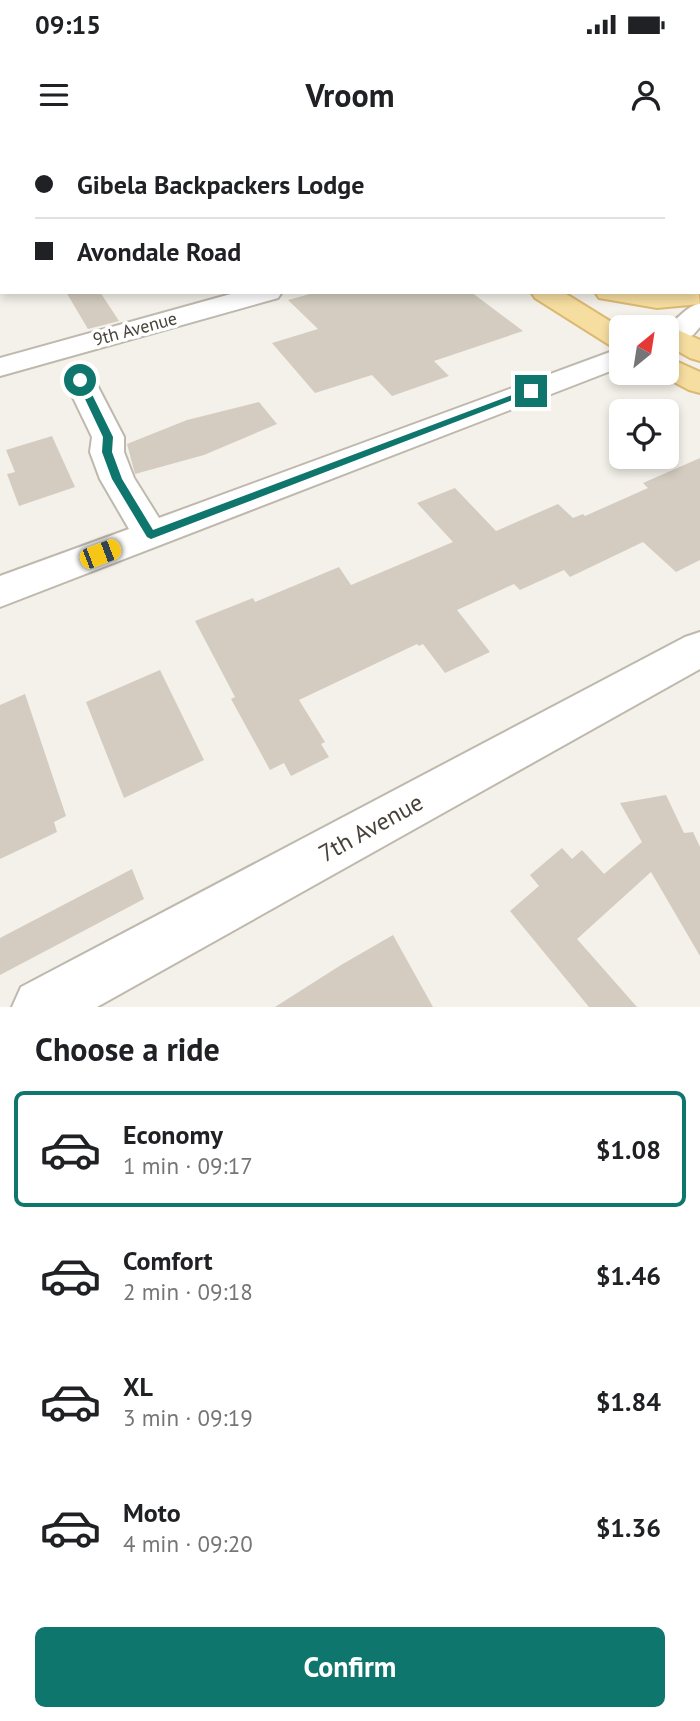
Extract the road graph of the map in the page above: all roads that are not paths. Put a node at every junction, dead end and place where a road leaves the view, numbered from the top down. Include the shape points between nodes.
1 (262, 294) edge
2 (547, 294) edge
3 (597, 294) edge
4 (620, 294) edge
5 (700, 296) edge
6 (700, 311) edge
7 (634, 315) edge
8 (679, 327) edge
9 (609, 333) edge
10 (679, 341) edge
11 (700, 352) edge
12 (609, 362) edge
13 (0, 367) edge
14 (679, 373) edge
15 (80, 380) dead end
16 (700, 384) edge
17 (151, 535) junction
18 (0, 592) edge
19 (700, 649) edge
20 (41, 1007) edge

1 - 13 street, 9th Avenue
2 - 9 main road
3 - 7 main road
4 - 5 main road via 657,300
6 - 8 street
10 - 11 main road
12 - 17 street
14 - 16 main road
15 - 17 street via 108,437 107,452 117,479
17 - 18 street
19 - 20 street, 7th Avenue

